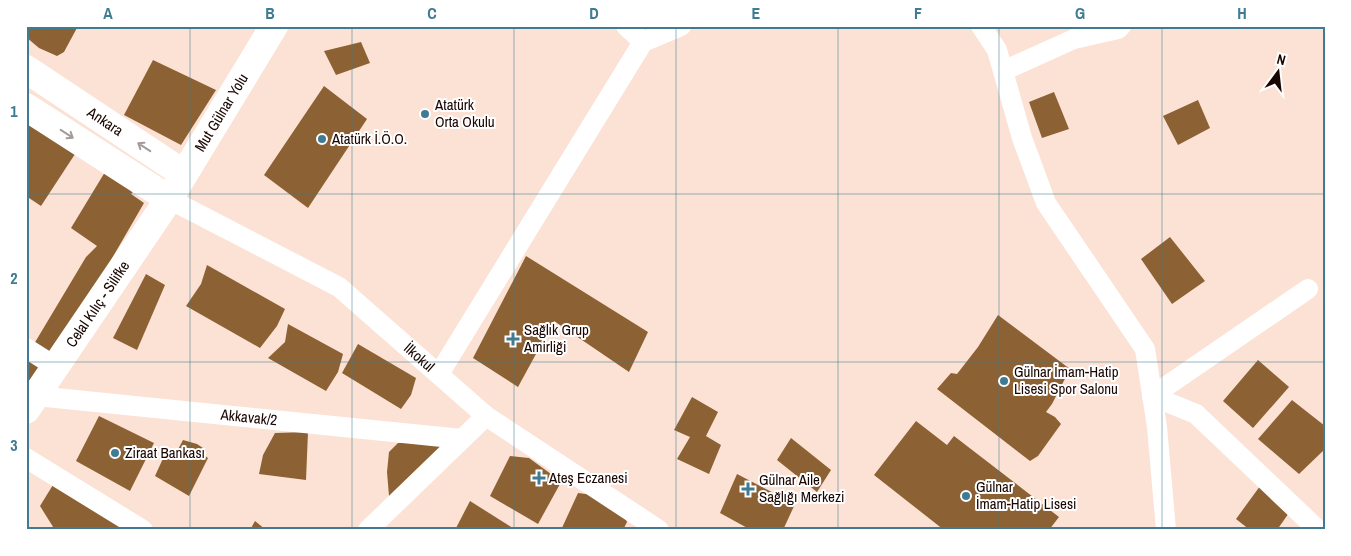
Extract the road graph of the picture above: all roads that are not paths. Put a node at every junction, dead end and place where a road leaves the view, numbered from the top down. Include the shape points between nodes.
1 (274, 26) edge
2 (626, 26) edge
3 (681, 26) edge
4 (981, 26) edge
5 (1121, 26) edge
6 (1074, 32) edge
7 (643, 42) junction
8 (26, 69) edge
9 (1003, 71) junction
10 (26, 107) edge
11 (184, 174) junction
12 (169, 199) junction
13 (1308, 289) dead end
14 (26, 348) edge
15 (56, 366) junction
16 (439, 374) junction
17 (1152, 396) junction
18 (31, 403) edge
19 (486, 416) junction
20 (462, 439) junction
21 (26, 458) edge
22 (143, 530) edge
23 (368, 530) edge
24 (659, 530) edge
25 (1166, 530) edge
26 (1318, 530) edge

1 - 11 main road, Mut Gülnar Yolu
2 - 7 street
3 - 7 street
4 - 9 street via 997,50
5 - 6 street via 1118,29
6 - 9 street
7 - 16 street
11 -> 8 main road, Ankara
9 - 17 street via 1022,138 1046,203 1145,349
10 -> 12 main road, Ankara
11 - 12 main road, Mut Gülnar Yolu
12 - 15 main road, Celal Kılıç - Silifke
12 - 16 street, İlkokul via 339,287
13 - 17 street
14 - 15 street
15 - 18 main road, Celal Kılıç - Silifke
16 - 19 street, İlkokul
17 - 25 street
17 - 26 street via 1196,414
18 - 20 street, Akkavak/2
19 - 20 street
19 - 24 street, İlkokul
20 - 23 street
21 - 22 street

